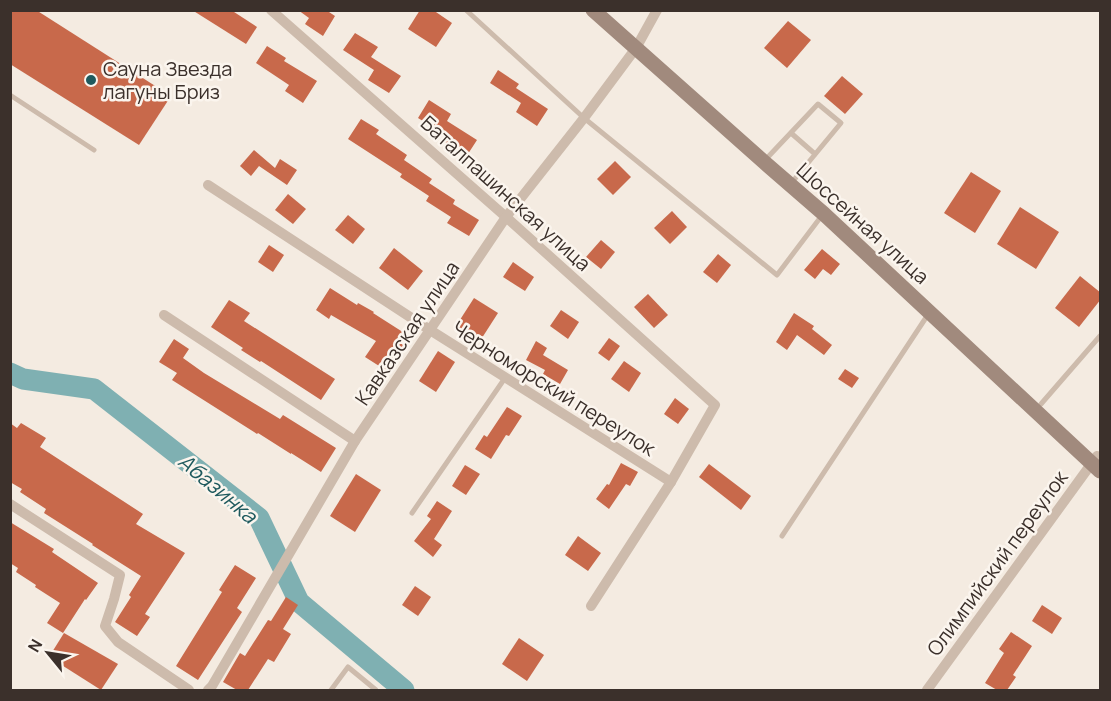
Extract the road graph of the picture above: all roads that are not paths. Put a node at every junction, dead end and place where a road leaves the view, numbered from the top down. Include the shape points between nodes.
1 (271, 10) edge
2 (466, 10) edge
3 (593, 10) edge
4 (602, 10) edge
5 (657, 10) edge
6 (637, 46) junction
7 (10, 94) edge
8 (584, 118) junction
9 (791, 133) junction
10 (94, 150) dead end
11 (815, 154) junction
12 (768, 158) junction
13 (793, 181) junction
14 (208, 185) dead end
15 (824, 214) junction
16 (506, 217) junction
17 (930, 312) junction
18 (164, 315) dead end
19 (430, 330) junction
20 (1101, 336) edge
21 (506, 378) junction
22 (1041, 404) junction
23 (355, 441) junction
24 (1097, 462) edge
25 (671, 482) junction
26 (10, 504) edge
27 (412, 513) dead end
28 (782, 536) dead end
29 (591, 606) dead end
30 (213, 689) edge
31 (189, 690) edge
32 (331, 690) edge
33 (376, 690) edge
34 (927, 690) edge

1 - 16 street, Баталпашинская улица
2 - 8 lane
3 - 6 main road, Шоссейная улица
4 - 6 main road, Шоссейная улица
5 - 6 street, Кавказская улица
6 - 8 street, Кавказская улица
6 - 12 main road, Шоссейная улица
6 - 15 main road, Шоссейная улица
7 - 10 lane
8 - 15 lane via 777,275
8 - 16 street, Кавказская улица
9 - 11 lane
9 - 11 lane via 818,104 841,123
9 - 12 lane
11 - 13 lane
12 - 13 main road, Шоссейная улица
13 - 22 main road, Шоссейная улица
14 - 19 street, Черноморский переулок
15 - 17 main road, Шоссейная улица
16 - 19 street, Кавказская улица
16 - 25 street, Баталпашинская улица via 715,405
17 - 24 main road, Шоссейная улица
17 - 28 lane
18 - 23 street
19 - 21 street, Черноморский переулок
19 - 23 street, Кавказская улица
20 - 22 lane
21 - 25 street, Черноморский переулок
21 - 27 lane
22 - 24 main road, Шоссейная улица
23 - 30 street, Кавказская улица
24 - 34 street, Олимпийский переулок
25 - 29 street
26 - 31 street via 120,575 105,626 118,642
32 - 33 lane via 348,667

